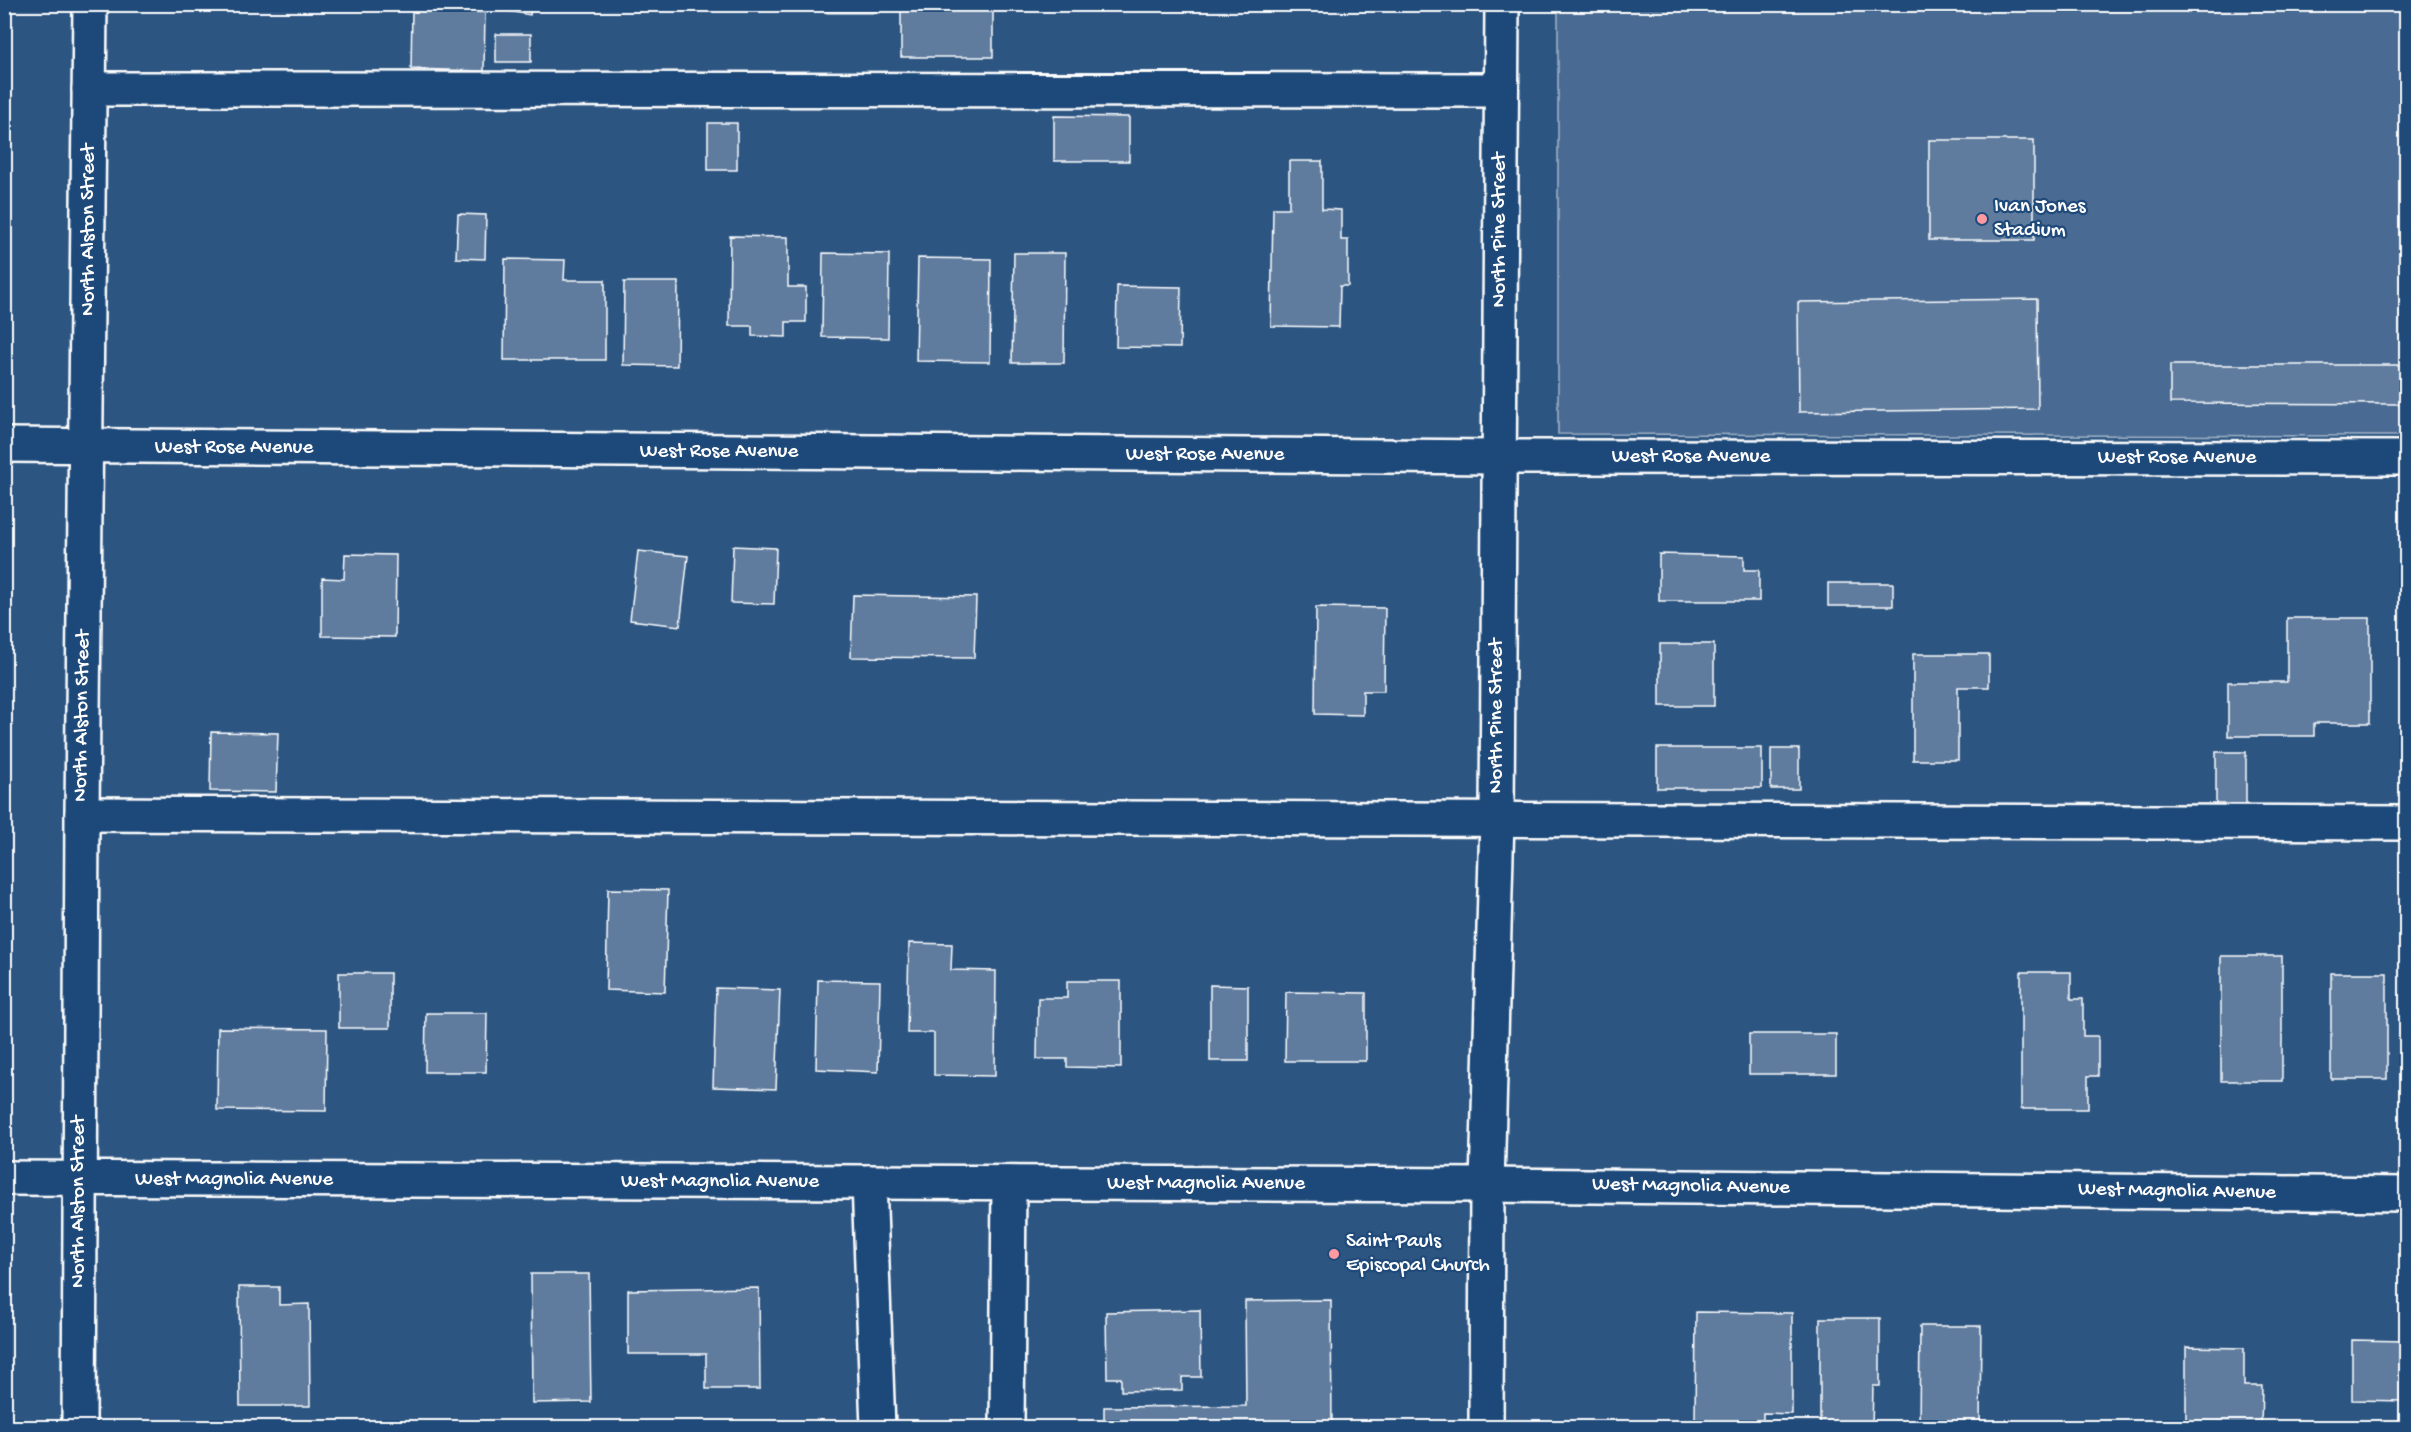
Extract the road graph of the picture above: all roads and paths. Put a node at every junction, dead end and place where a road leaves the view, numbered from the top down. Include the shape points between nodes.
1 (90, 4) edge
2 (1502, 4) edge
3 (89, 89) junction
4 (1500, 90) junction
5 (4, 445) edge
6 (87, 447) junction
7 (1498, 457) junction
8 (2406, 458) edge
9 (82, 814) junction
10 (1497, 818) junction
11 (2406, 823) edge
12 (4, 1178) edge
13 (79, 1179) junction
14 (869, 1182) junction
15 (1009, 1183) junction
16 (1487, 1185) junction
17 (2406, 1194) edge
18 (79, 1428) edge
19 (878, 1428) edge
20 (1007, 1428) edge
21 (1486, 1428) edge

1 - 3 street, North Alston Street
2 - 4 street, North Pine Street
3 - 4 street
3 - 6 street, North Alston Street
4 - 7 street, North Pine Street
5 - 6 street, West Rose Avenue
6 - 7 street, West Rose Avenue
6 - 9 street, North Alston Street
7 - 8 street, West Rose Avenue
7 - 10 street, North Pine Street
9 - 10 street
9 - 13 street, North Alston Street
10 - 11 street
10 - 16 street, North Pine Street
12 - 13 street, West Magnolia Avenue
13 - 14 street, West Magnolia Avenue
13 - 18 street, North Alston Street
14 - 15 street, West Magnolia Avenue
14 - 19 street
15 - 16 street, West Magnolia Avenue
15 - 20 street
16 - 17 street, West Magnolia Avenue
16 - 21 street, North Pine Street

